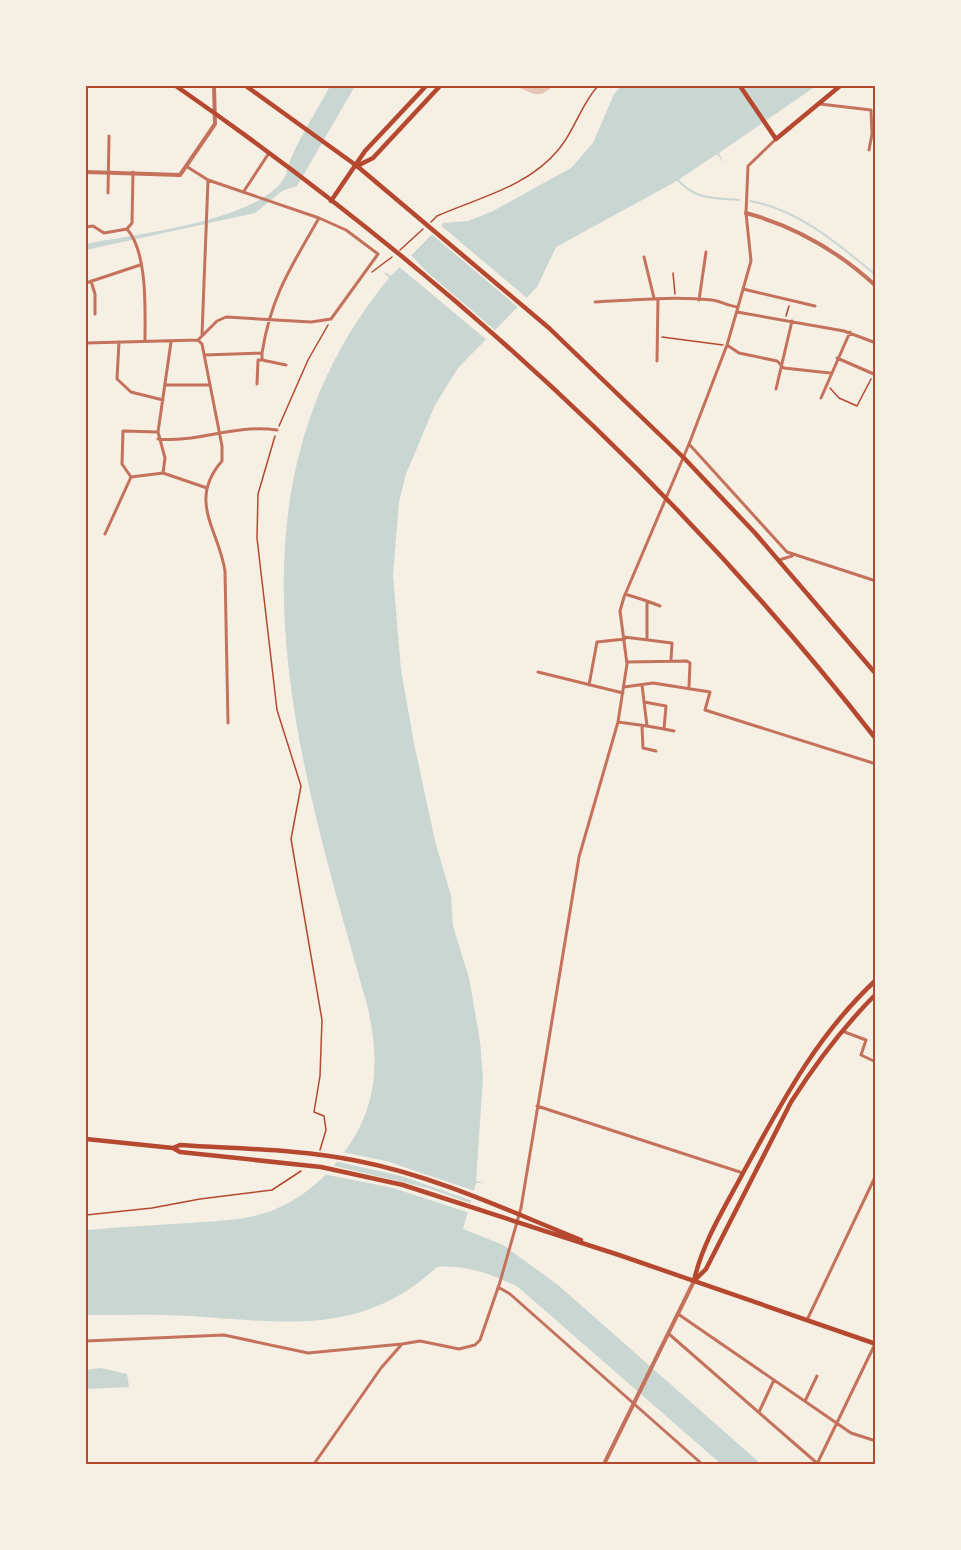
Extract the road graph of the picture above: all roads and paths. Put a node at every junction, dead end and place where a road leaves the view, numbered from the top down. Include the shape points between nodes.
1 (176, 86) edge
2 (214, 86) edge
3 (246, 86) edge
4 (426, 86) edge
5 (440, 86) edge
6 (598, 86) edge
7 (740, 86) edge
8 (840, 86) edge
9 (818, 104) junction
10 (873, 110) edge
11 (214, 112) junction
12 (874, 134) edge
13 (109, 136) dead end
14 (776, 139) junction
15 (869, 150) dead end
16 (268, 153) junction
17 (186, 166) junction
18 (357, 166) junction
19 (86, 172) edge
20 (108, 172) junction
21 (133, 172) junction
22 (208, 180) junction
23 (244, 191) junction
24 (108, 192) dead end
25 (331, 201) junction
26 (746, 213) junction
27 (319, 218) junction
28 (86, 227) edge
29 (127, 229) junction
30 (706, 252) dead end
31 (644, 257) dead end
32 (140, 265) junction
33 (673, 273) dead end
34 (368, 276) dead end
35 (92, 281) junction
36 (86, 283) edge
37 (876, 286) edge
38 (743, 289) junction
39 (675, 298) junction
40 (656, 299) junction
41 (699, 300) junction
42 (791, 301) junction
43 (595, 302) dead end
44 (815, 306) dead end
45 (738, 309) junction
46 (95, 314) dead end
47 (267, 319) junction
48 (331, 319) junction
49 (785, 320) junction
50 (792, 321) junction
51 (850, 332) junction
52 (202, 337) junction
53 (658, 337) junction
54 (198, 340) junction
55 (145, 341) junction
56 (118, 342) junction
57 (171, 342) junction
58 (86, 343) edge
59 (876, 343) edge
60 (727, 345) junction
61 (262, 353) junction
62 (204, 355) junction
63 (837, 358) junction
64 (262, 360) junction
65 (657, 362) dead end
66 (782, 364) junction
67 (286, 365) dead end
68 (830, 373) junction
69 (875, 375) edge
70 (257, 384) dead end
71 (165, 385) junction
72 (208, 385) junction
73 (827, 385) junction
74 (776, 389) dead end
75 (821, 398) dead end
76 (163, 400) junction
77 (277, 430) junction
78 (220, 431) junction
79 (158, 432) junction
80 (159, 439) junction
81 (689, 444) junction
82 (684, 458) junction
83 (164, 473) junction
84 (131, 477) junction
85 (207, 488) junction
86 (667, 498) junction
87 (105, 534) dead end
88 (792, 556) junction
89 (779, 560) junction
90 (876, 581) edge
91 (625, 594) junction
92 (646, 601) junction
93 (660, 606) dead end
94 (624, 638) junction
95 (647, 639) junction
96 (671, 660) junction
97 (628, 662) junction
98 (538, 672) dead end
99 (876, 674) edge
100 (642, 684) junction
101 (588, 685) junction
102 (624, 687) junction
103 (689, 687) junction
104 (623, 693) junction
105 (644, 702) junction
106 (618, 722) junction
107 (228, 723) dead end
108 (644, 726) junction
109 (664, 729) junction
110 (674, 731) dead end
111 (876, 739) edge
112 (656, 751) dead end
113 (876, 764) edge
114 (876, 980) edge
115 (876, 993) edge
116 (841, 1030) junction
117 (876, 1062) edge
118 (537, 1106) junction
119 (86, 1139) edge
120 (173, 1148) junction
121 (319, 1153) dead end
122 (307, 1166) dead end
123 (743, 1173) junction
124 (876, 1175) edge
125 (86, 1215) edge
126 (519, 1215) junction
127 (517, 1222) junction
128 (619, 1255) junction
129 (694, 1281) junction
130 (498, 1287) junction
131 (678, 1314) junction
132 (807, 1321) junction
133 (669, 1334) junction
134 (86, 1341) edge
135 (875, 1343) edge
136 (402, 1344) junction
137 (817, 1377) dead end
138 (774, 1380) junction
139 (805, 1401) junction
140 (635, 1402) junction
141 (759, 1413) junction
142 (837, 1423) junction
143 (876, 1441) edge
144 (876, 1460) edge
145 (314, 1464) edge
146 (604, 1464) edge
147 (702, 1464) edge
148 (818, 1464) edge
149 (873, 1464) edge

1 - 11 main road
2 - 11 street
3 - 18 main road
4 - 18 main road via 364,152
5 - 18 main road via 373,158
6 - 34 path via 559,149 538,171 512,186 437,216
7 - 14 main road
8 - 9 main road
9 - 10 street
9 - 14 main road
10 - 12 street
11 - 16 main road
11 - 17 street via 215,124
12 - 15 street
13 - 20 street
14 - 26 street via 748,166
16 - 23 street
16 - 25 main road
17 - 21 street via 180,175
17 - 22 street
18 - 25 main road
18 - 82 main road via 549,328
19 - 20 street
20 - 21 street
20 - 24 street
21 - 29 street via 132,223
22 - 23 street
22 - 52 street
23 - 27 street
25 - 86 main road via 390,246 518,357
26 - 37 street via 778,222 825,247
26 - 38 street via 751,261
27 - 47 street via 279,286
27 - 48 street via 346,230 378,254
28 - 29 street via 93,226 104,233
29 - 32 street
30 - 41 street
31 - 40 street
32 - 35 street
32 - 55 street
33 - 39 path
35 - 36 street
35 - 46 street
38 - 42 street
38 - 45 street
39 - 40 street
39 - 41 street
40 - 43 street
40 - 53 street
41 - 45 street
42 - 44 street
42 - 49 path
45 - 49 street
45 - 60 street
47 - 48 street
47 - 52 street via 226,316
47 - 61 street
48 - 77 path
49 - 50 street
50 - 51 street
50 - 66 street
51 - 59 street
51 - 63 street
52 - 54 street
53 - 60 path
53 - 65 street
54 - 57 street
54 - 62 street
55 - 56 street
55 - 57 street
56 - 58 street
56 - 76 street via 117,379 130,392
57 - 71 street
60 - 66 street via 739,353
60 - 81 street
61 - 62 street
61 - 64 street
62 - 72 street
63 - 68 street
63 - 69 street
64 - 67 street
64 - 70 street via 258,360
66 - 68 street via 784,368
66 - 74 street
68 - 73 street
69 - 73 path via 857,406 839,398
71 - 72 street
71 - 76 street
72 - 78 street
73 - 75 street
76 - 79 street
77 - 78 street via 258,427
77 - 121 path via 258,494 257,538 277,710 301,786 291,839 322,1020 314,1112 324,1116 326,1130
78 - 80 street
78 - 85 street via 222,461 210,475
79 - 80 street
79 - 84 street via 123,431 122,464
80 - 83 street via 165,458
81 - 82 street
81 - 88 street
82 - 86 street
82 - 89 main road
83 - 84 street
83 - 85 street
84 - 87 street
85 - 107 street via 208,515 225,571
86 - 91 street
86 - 111 main road
88 - 89 street
88 - 90 street
89 - 99 main road
91 - 92 street
91 - 94 street via 620,611
92 - 93 street
92 - 95 street
94 - 95 street
94 - 97 street
94 - 101 street via 597,642
95 - 96 street via 672,643
96 - 97 street
96 - 103 street via 690,663
97 - 102 street
98 - 101 street
100 - 102 street
100 - 103 street
100 - 105 street
101 - 104 street
102 - 104 street
103 - 113 street via 710,692 705,710
104 - 106 street
105 - 108 street
105 - 109 street via 666,706
106 - 108 street
106 - 118 street via 579,857
108 - 109 street
108 - 112 street via 643,748
109 - 110 street
114 - 123 main road via 806,1061
115 - 116 main road
116 - 117 street via 866,1040 861,1055
116 - 129 main road via 791,1102 706,1269
118 - 123 street
118 - 126 street
119 - 120 main road
120 - 126 main road via 180,1145 291,1152 372,1164
120 - 127 main road via 376,1178 428,1191
122 - 125 path via 272,1190
123 - 129 main road via 697,1265
124 - 132 street
126 - 127 street
126 - 128 main road
127 - 128 main road
127 - 130 street
128 - 129 main road
129 - 131 street
129 - 132 main road
130 - 136 street via 476,1345 459,1349 420,1341
130 - 140 street
131 - 133 street
131 - 138 street
132 - 135 main road
133 - 140 street
133 - 141 street
134 - 136 street via 224,1335 308,1353
135 - 142 street
136 - 145 street
137 - 139 street
138 - 139 street
138 - 141 street
139 - 142 street
140 - 146 street
140 - 147 street
141 - 148 street
142 - 143 street
142 - 148 street
144 - 149 street

